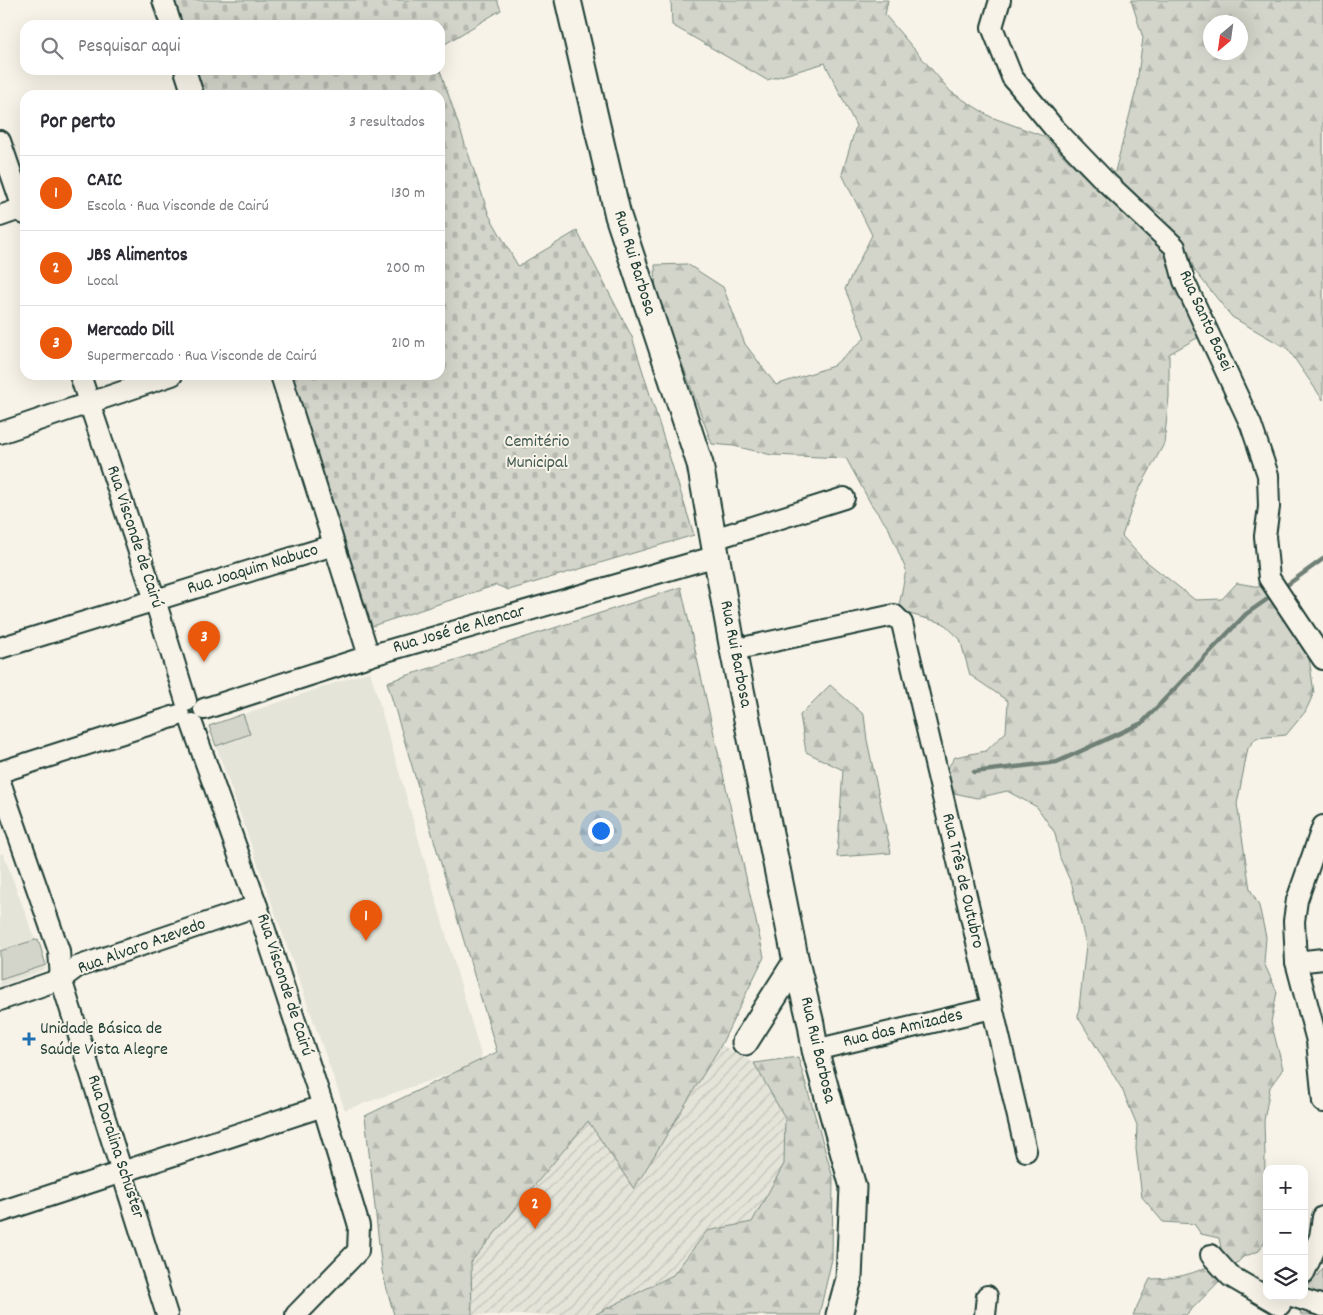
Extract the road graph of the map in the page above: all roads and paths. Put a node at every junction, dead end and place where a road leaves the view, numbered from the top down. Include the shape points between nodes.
1 (163, 0) edge
2 (568, 0) edge
3 (1000, 0) edge
4 (169, 20) edge
5 (187, 75) edge
6 (191, 90) edge
7 (0, 141) edge
8 (20, 199) edge
9 (20, 212) edge
10 (0, 216) edge
11 (82, 380) edge
12 (157, 380) edge
13 (283, 380) edge
14 (89, 403) junction
15 (0, 433) edge
16 (844, 498) dead end
17 (334, 545) junction
18 (715, 547) junction
19 (155, 600) junction
20 (0, 648) edge
21 (733, 650) junction
22 (369, 656) junction
23 (1323, 660) edge
24 (190, 712) junction
25 (0, 772) edge
26 (0, 782) edge
27 (1323, 826) edge
28 (1318, 861) edge
29 (258, 906) junction
30 (1323, 959) edge
31 (796, 962) junction
32 (1296, 962) junction
33 (61, 979) junction
34 (0, 1000) edge
35 (992, 1008) junction
36 (1320, 1041) edge
37 (745, 1042) dead end
38 (815, 1050) junction
39 (1323, 1102) edge
40 (323, 1106) junction
41 (1026, 1150) dead end
42 (123, 1174) junction
43 (0, 1212) edge
44 (1323, 1217) edge
45 (1211, 1255) dead end
46 (1308, 1264) edge
47 (1283, 1303) edge
48 (1323, 1306) edge
49 (167, 1315) edge
50 (296, 1315) edge
51 (839, 1315) edge

1 - 4 street
2 - 18 main road, Rua Rui Barbosa via 618,216 700,464
3 - 23 street, Rua Santo Basei via 992,27 1012,77 1086,160 1174,247 1184,281 1247,416 1268,475 1269,507 1265,536 1269,578
5 - 6 street
7 - 8 street
9 - 10 street
11 - 14 street, Rua Visconde de Cairú
12 - 14 street
13 - 17 street
14 - 15 street
14 - 19 street, Rua Visconde de Cairú
16 - 18 street, Rua José de Alencar
17 - 19 street, Rua Joaquim Nabuco
17 - 22 street
18 - 21 main road, Rua Rui Barbosa
18 - 22 street, Rua José de Alencar
19 - 20 street, Rua Joaquim Nabuco
19 - 24 street, Rua Visconde de Cairú
21 - 31 main road, Rua Rui Barbosa
21 - 35 street, Rua Três de Outubro via 894,615 902,622
22 - 24 street, Rua José de Alencar
24 - 25 street, Rua José de Alencar
24 - 29 street, Rua Visconde de Cairú
26 - 33 street, Rua Doralina Schuster via 59,951
27 - 28 street
28 - 32 street via 1297,900 1294,921
29 - 33 street, Rua Alvaro Azevedo via 77,968
29 - 40 street, Rua Visconde de Cairú
30 - 32 street
31 - 37 main road
31 - 38 main road, Rua Rui Barbosa
32 - 36 street
33 - 34 street, Rua Alvaro Azevedo
33 - 42 street, Rua Doralina Schuster
35 - 38 street, Rua das Amizades
35 - 41 street, Rua Três de Outubro
36 - 39 street
38 - 51 main road, Rua Rui Barbosa via 853,1187 849,1279
40 - 42 street
40 - 50 street, Rua Visconde de Cairú via 359,1226 358,1251
42 - 43 street
42 - 49 street, Rua Doralina Schuster
44 - 46 street via 1320,1237
45 - 47 street via 1230,1276
47 - 48 street

